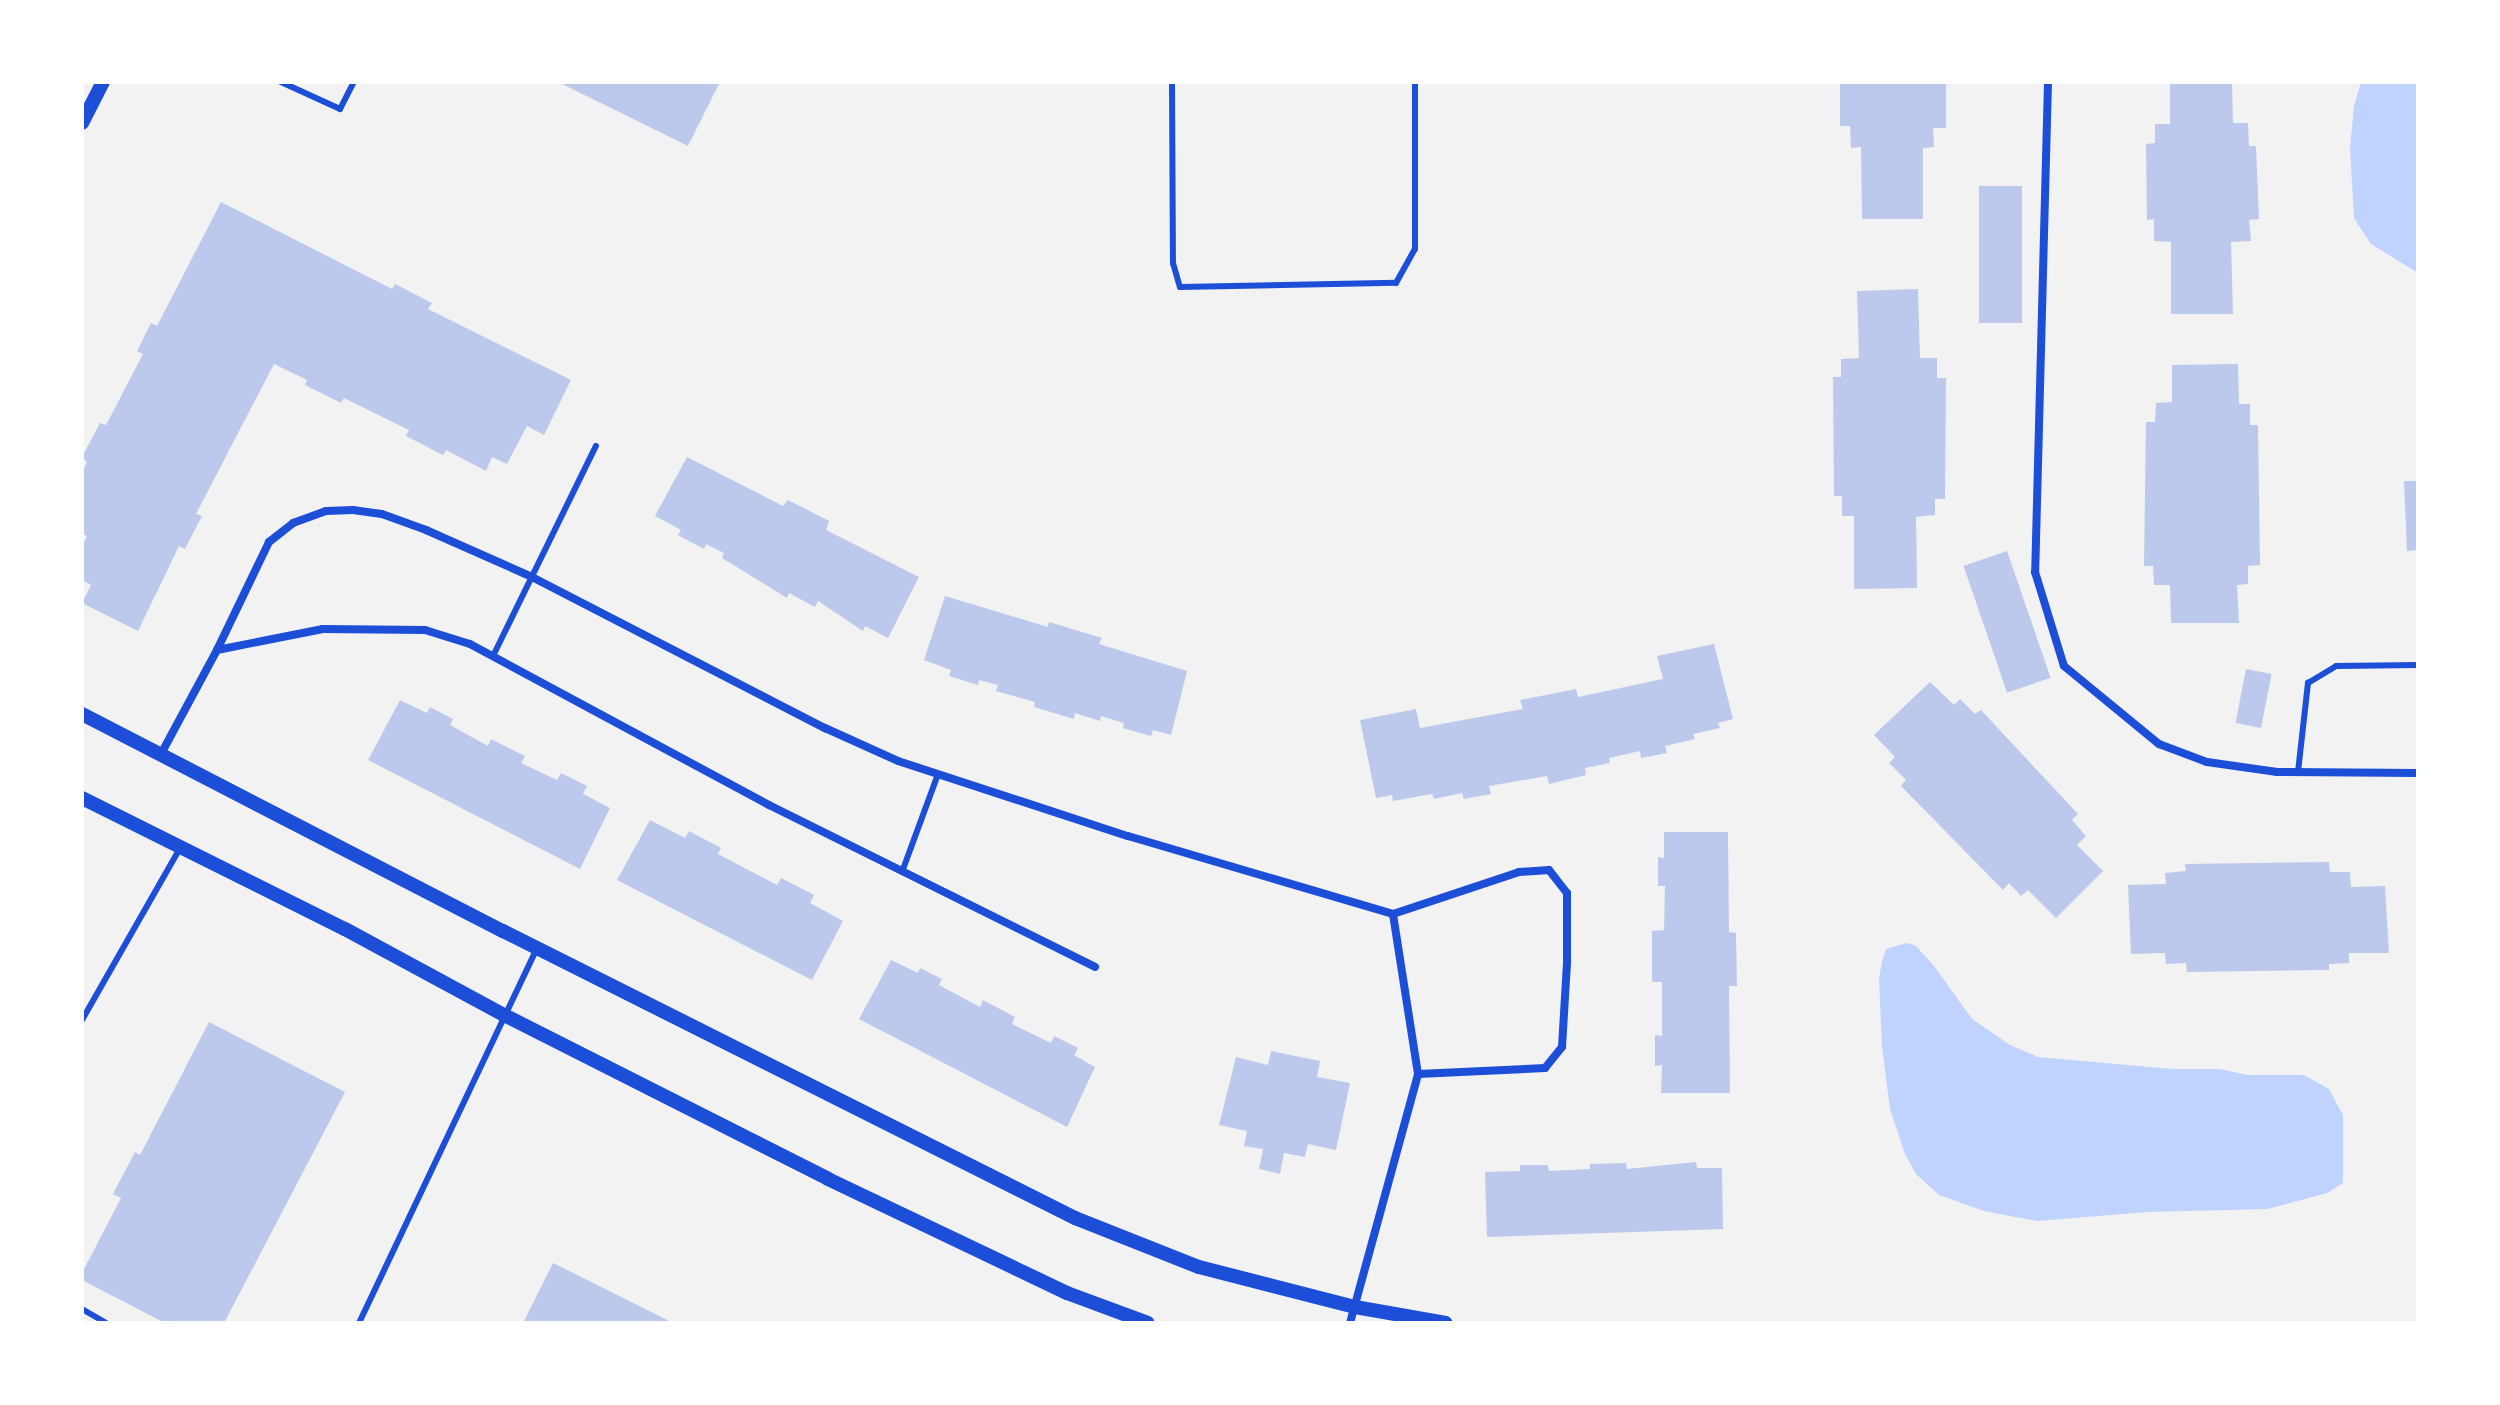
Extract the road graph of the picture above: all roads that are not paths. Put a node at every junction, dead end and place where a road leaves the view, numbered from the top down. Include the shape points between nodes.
1 (103, 82) edge
2 (281, 82) edge
3 (354, 82) edge
4 (1172, 82) edge
5 (1415, 82) edge
6 (2048, 82) edge
7 (82, 123) edge
8 (596, 446) dead end
9 (532, 577) junction
10 (217, 650) junction
11 (493, 656) junction
12 (2418, 665) edge
13 (82, 714) edge
14 (161, 754) junction
15 (2298, 772) junction
16 (2418, 773) edge
17 (938, 774) junction
18 (82, 798) edge
19 (180, 848) junction
20 (902, 872) junction
21 (1393, 914) junction
22 (537, 948) junction
23 (1095, 967) dead end
24 (506, 1016) junction
25 (82, 1020) edge
26 (1418, 1074) junction
27 (1355, 1307) junction
28 (82, 1309) edge
29 (106, 1323) edge
30 (359, 1323) edge
31 (1148, 1323) edge
32 (1350, 1323) edge
33 (1446, 1323) edge

1 - 7 street
2 - 3 lane via 340,109
4 - 5 lane via 1173,263 1180,287 1396,283 1415,249
6 - 15 street via 2035,572 2064,666 2159,744 2207,762
8 - 9 lane
9 - 10 street via 382,514 326,511 293,523 269,542
9 - 11 lane
9 - 17 street via 825,728
10 - 11 street via 323,629 425,630
10 - 14 street
11 - 20 street
12 - 15 lane via 2336,666 2308,683
13 - 14 street
14 - 22 street
15 - 16 street
17 - 20 lane
17 - 21 street
18 - 19 street
19 - 24 street
19 - 25 lane
20 - 23 street
21 - 26 street
21 - 26 street via 1519,872 1549,870 1567,893 1562,1047 1545,1068
22 - 24 lane
22 - 27 street via 1075,1218 1199,1267
24 - 30 lane
24 - 31 street via 828,1179 1067,1293
26 - 27 street
27 - 32 street
27 - 33 street
28 - 29 lane

